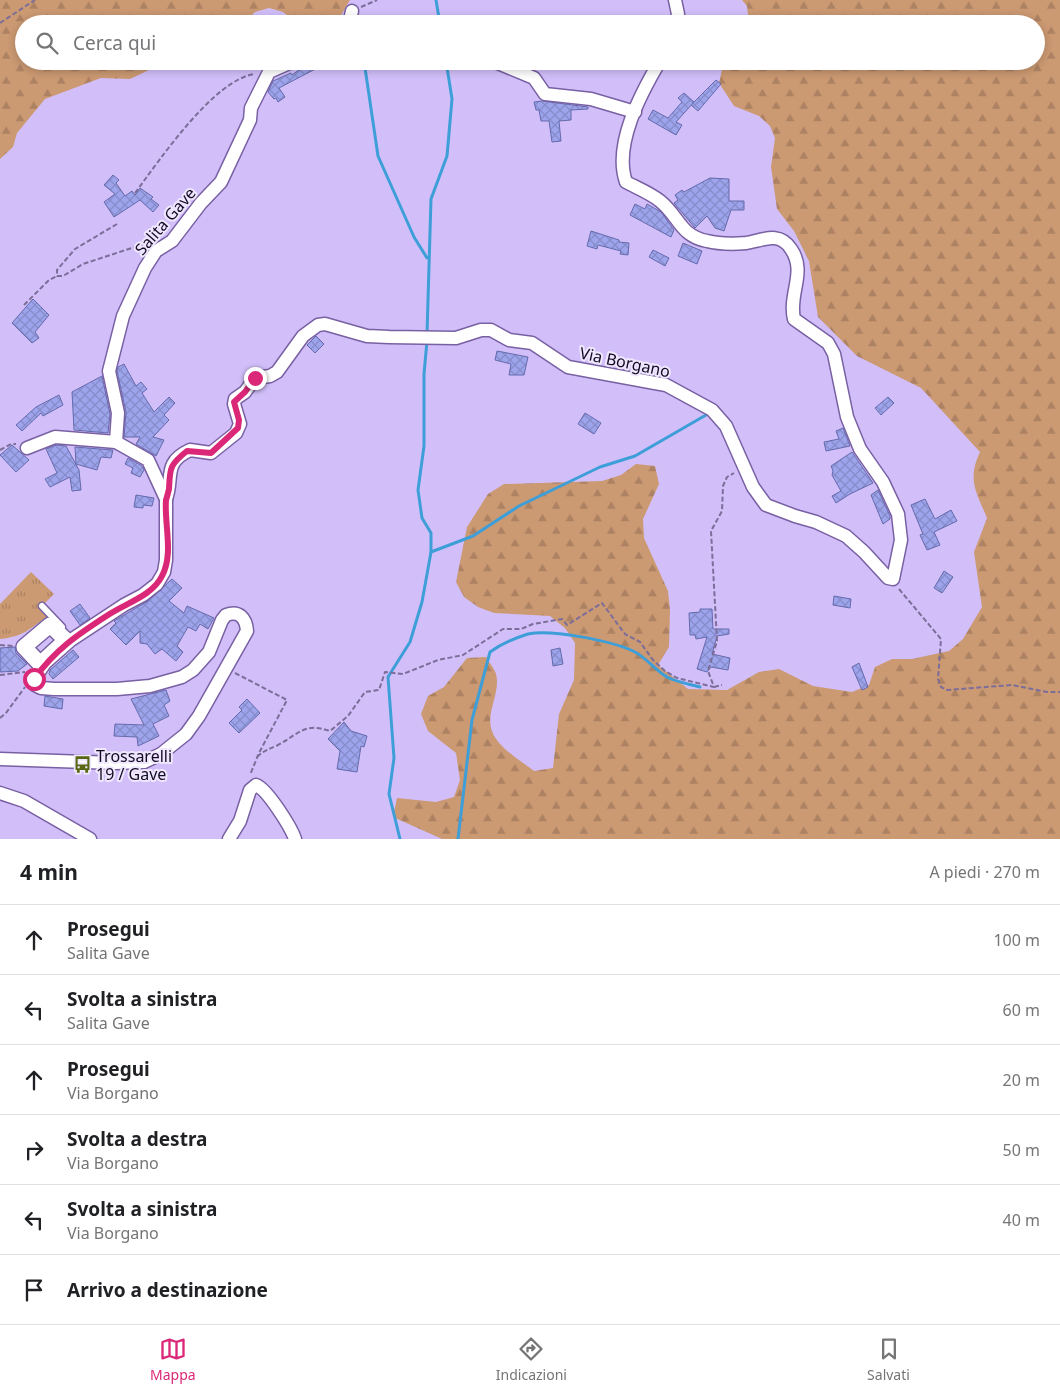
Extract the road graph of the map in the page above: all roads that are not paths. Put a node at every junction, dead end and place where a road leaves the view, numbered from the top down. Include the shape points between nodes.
1 (674, 0) edge
2 (678, 15) edge
3 (274, 70) edge
4 (515, 70) edge
5 (656, 70) edge
6 (635, 112) junction
7 (116, 442) junction
8 (28, 448) road end
9 (166, 499) junction
10 (42, 606) dead end
11 (73, 638) junction
12 (0, 759) edge
13 (0, 793) edge
14 (90, 839) edge
15 (229, 839) edge
16 (294, 839) edge

1 - 2 street
3 - 7 street, Salita Gave via 269,72 258,93 250,120 221,182 172,241 156,251 123,316 109,371 118,413
4 - 6 street via 534,78 545,94 591,99
5 - 6 street
6 - 9 street, Via Borgano via 624,137 623,173 626,182 659,200 674,214 684,231 697,239 747,243 764,237 778,239 790,246 798,260 798,278 791,308 794,319 828,343 834,354 850,425 860,449 883,482 898,514 901,540 896,574 891,581 846,536 766,505 744,470 726,426 712,410 666,385 568,367 532,343 509,340 491,330 456,338 389,337 367,336 325,324 318,325 303,336 276,372 255,378 235,399 240,424 231,437 211,453 190,450 174,464 169,473
7 - 8 street via 55,437
7 - 9 street via 148,460
9 - 11 street via 166,560 157,584
10 - 11 lane
11 - 12 street via 40,667 34,682 38,687 116,689 150,686 182,677 193,670 209,652 224,617 237,614 245,621 246,634 199,716 186,734 161,754 144,762
13 - 14 street via 24,801
15 - 16 street via 238,827 246,798 253,787 261,787 266,792 292,830

